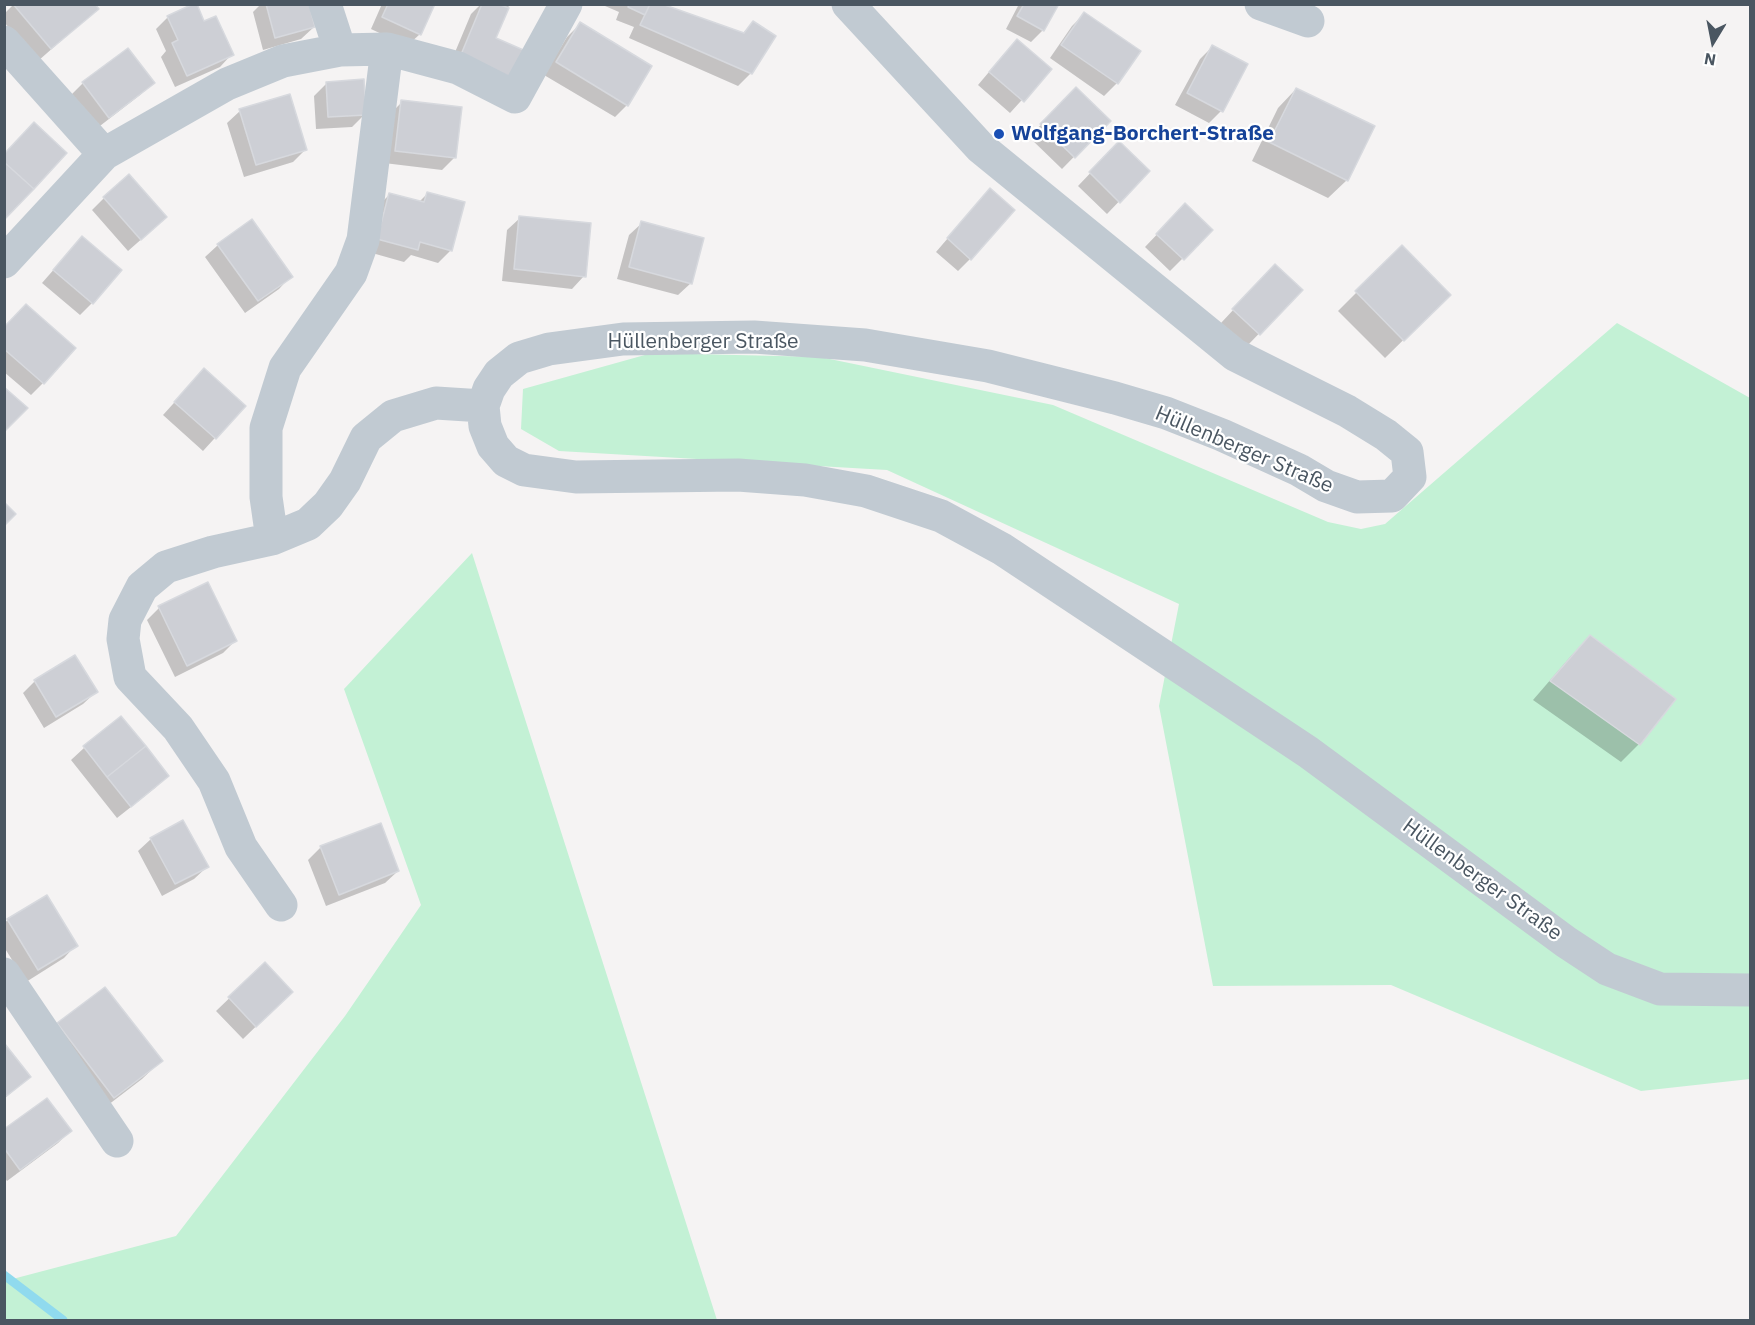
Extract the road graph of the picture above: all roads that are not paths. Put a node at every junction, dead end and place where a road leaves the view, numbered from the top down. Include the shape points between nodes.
1 (325, 4) edge
2 (566, 4) edge
3 (848, 4) edge
4 (1261, 4) edge
5 (1308, 21) dead end
6 (4, 42) edge
7 (387, 49) junction
8 (340, 50) junction
9 (104, 154) junction
10 (4, 262) edge
11 (483, 406) junction
12 (272, 539) junction
13 (281, 905) dead end
14 (4, 974) edge
15 (1750, 990) edge
16 (117, 1141) dead end

1 - 8 street
2 - 7 street via 515,98 458,68
3 - 11 street, Hüllenberger Straße via 981,147 1235,355 1386,435 1407,452 1410,477 1392,496 1357,497 1166,413 988,366 865,345 754,337 635,339 549,349 519,358 499,374
4 - 5 street
6 - 9 street
7 - 8 street
7 - 12 street via 363,240 351,273 285,368 266,428 266,497
8 - 9 street via 283,61 226,84
9 - 10 street
11 - 12 street via 436,403 393,416 366,438 328,505 308,524
11 - 15 street, Hüllenberger Straße via 493,446 506,461 524,470 576,477 738,475 805,480 866,491 941,516 1002,549 1308,752 1607,969 1660,989
12 - 13 street via 166,567 142,587 125,620 123,639 130,677 178,728 214,781 241,847
14 - 16 street

